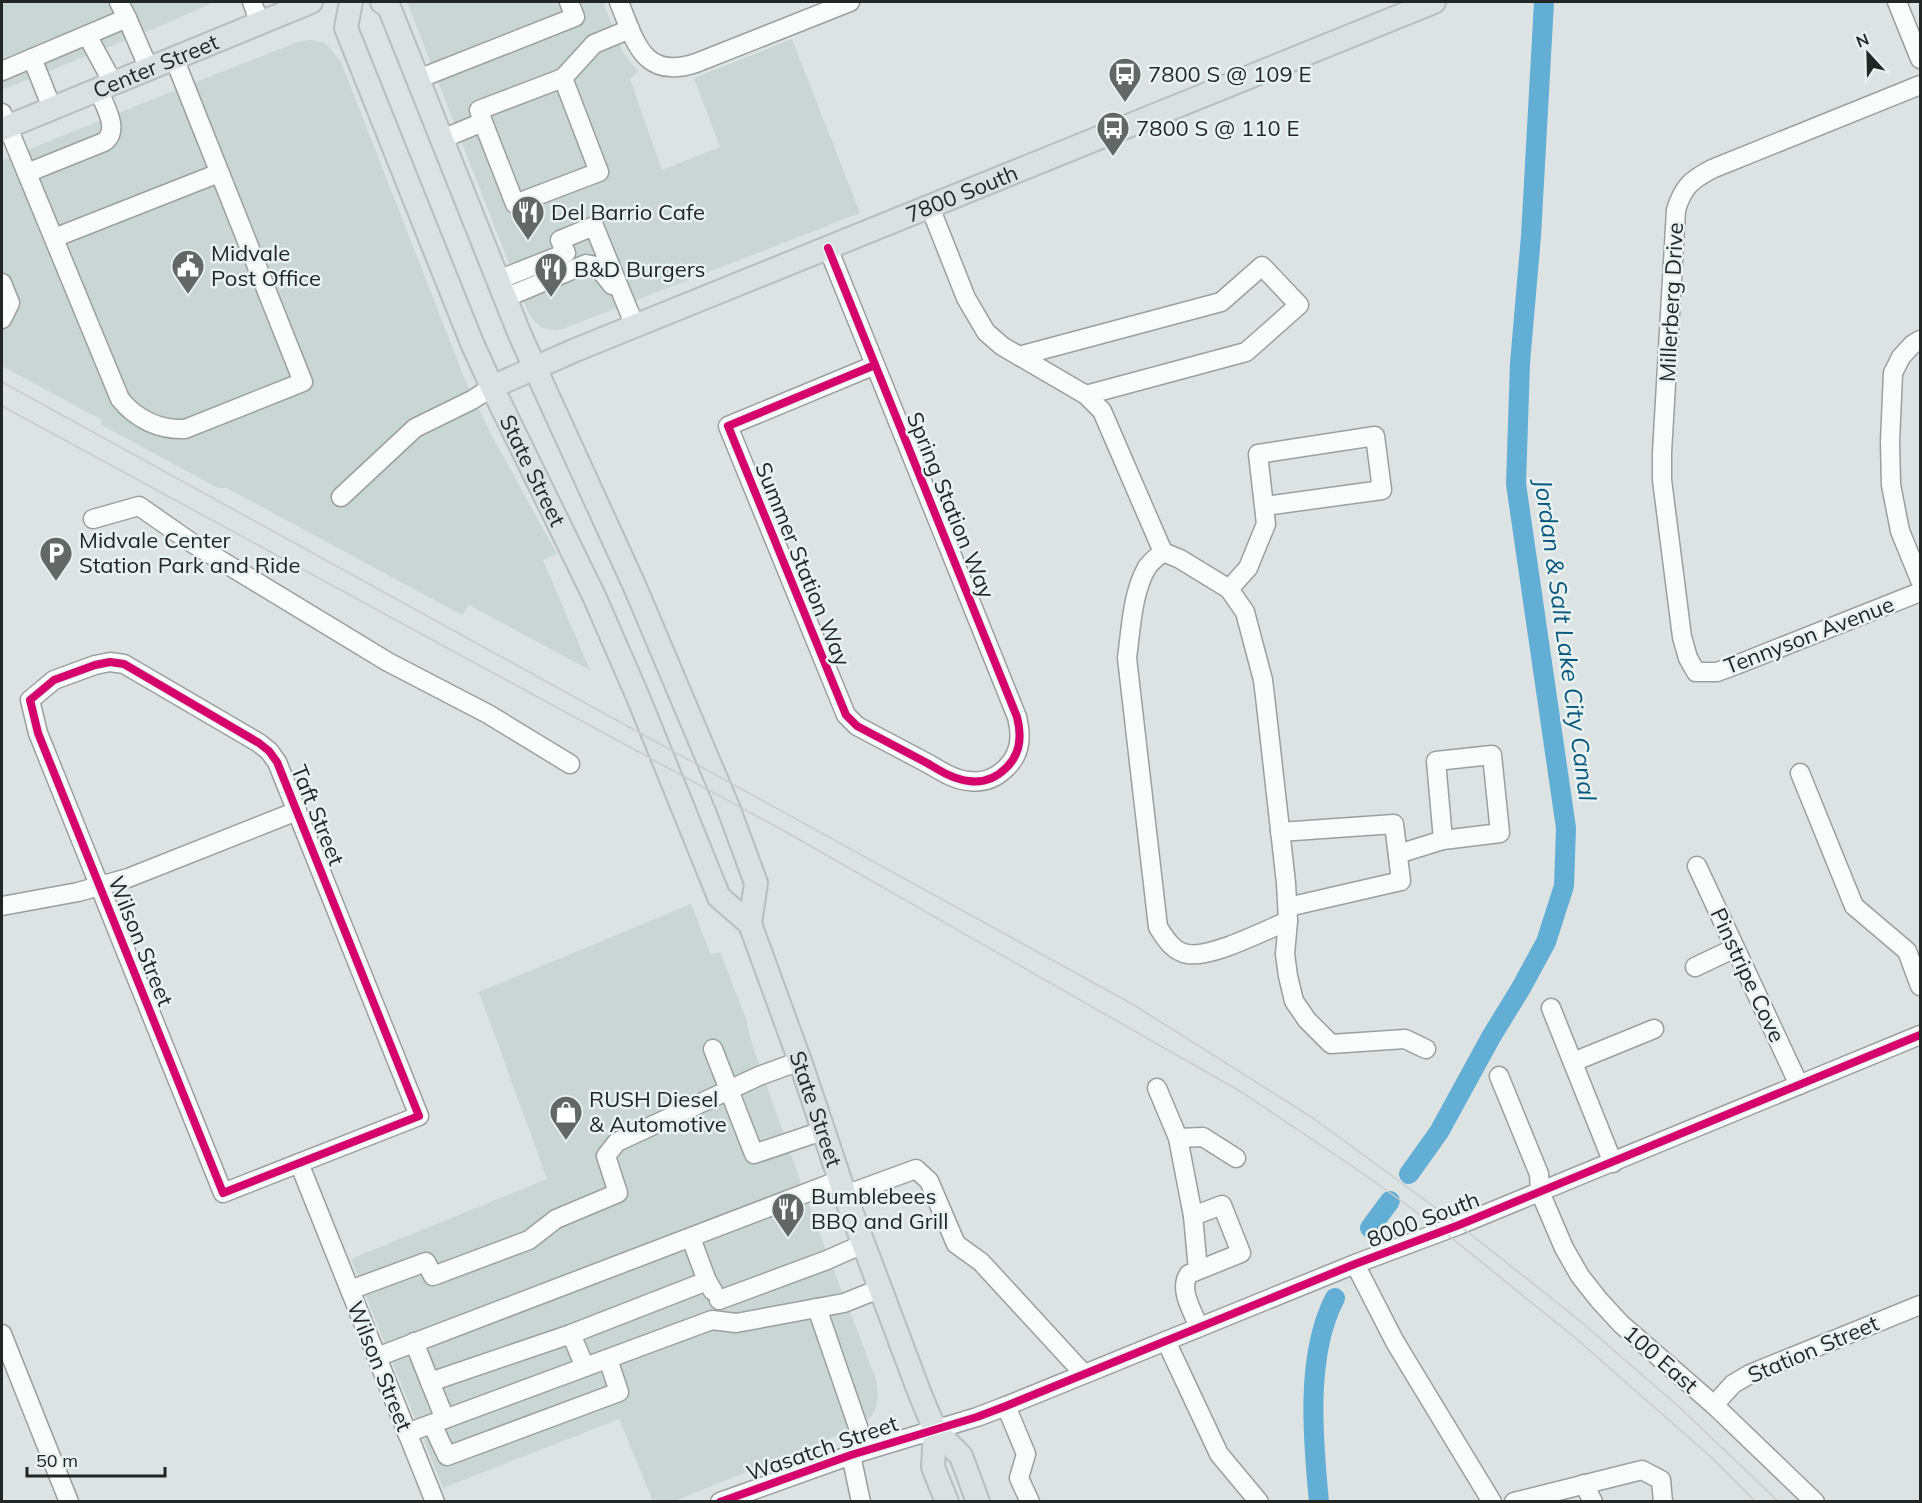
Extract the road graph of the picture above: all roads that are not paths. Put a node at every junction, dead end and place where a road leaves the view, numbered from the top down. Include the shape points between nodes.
1 (119, 2) edge
2 (252, 2) edge
3 (311, 2) edge
4 (351, 2) edge
5 (382, 2) edge
6 (619, 2) edge
7 (850, 2) edge
8 (1434, 2) edge
9 (1897, 2) edge
10 (572, 9) edge
11 (126, 18) junction
12 (260, 23) junction
13 (630, 29) junction
14 (87, 35) junction
15 (32, 58) junction
16 (174, 58) junction
17 (1920, 59) edge
18 (149, 69) junction
19 (2, 70) edge
20 (562, 78) junction
21 (418, 79) junction
22 (1920, 85) edge
23 (105, 86) junction
24 (52, 108) junction
25 (483, 122) junction
26 (3, 123) edge
27 (442, 139) junction
28 (27, 173) junction
29 (219, 173) junction
30 (930, 207) junction
31 (54, 238) junction
32 (828, 248) junction
33 (2, 283) edge
34 (502, 289) junction
35 (622, 294) junction
36 (2, 319) edge
37 (635, 326) junction
38 (1920, 340) edge
39 (1020, 356) junction
40 (875, 365) junction
41 (535, 367) junction
42 (492, 387) junction
43 (1086, 395) junction
44 (341, 497) dead end
45 (1264, 506) junction
46 (93, 519) dead end
47 (1162, 552) junction
48 (1920, 580) edge
49 (1230, 589) junction
50 (1920, 592) edge
51 (1696, 672) joint
52 (30, 700) joint
53 (846, 715) joint
54 (570, 764) dead end
55 (1800, 773) dead end
56 (297, 811) junction
57 (1280, 832) junction
58 (1443, 840) junction
59 (1398, 854) junction
60 (1697, 866) dead end
61 (100, 887) junction
62 (2, 906) edge
63 (1288, 914) junction
64 (750, 924) junction
65 (1735, 948) junction
66 (1695, 967) dead end
67 (1920, 986) edge
68 (1551, 1008) dead end
69 (1654, 1029) dead end
70 (1920, 1035) edge
71 (713, 1049) dead end
72 (1426, 1049) dead end
73 (800, 1060) junction
74 (1573, 1062) junction
75 (1499, 1076) dead end
76 (1799, 1085) junction
77 (1157, 1088) dead end
78 (729, 1090) junction
79 (822, 1131) junction
80 (1178, 1138) junction
81 (1236, 1158) dead end
82 (1613, 1162) junction
83 (299, 1163) junction
84 (842, 1188) junction
85 (1540, 1192) junction
86 (1192, 1216) junction
87 (691, 1238) junction
88 (863, 1245) junction
89 (1355, 1264) junction
90 (1198, 1270) junction
91 (707, 1281) junction
92 (879, 1289) junction
93 (350, 1290) junction
94 (719, 1300) junction
95 (1920, 1305) edge
96 (817, 1308) junction
97 (712, 1320) junction
98 (1200, 1327) junction
99 (2, 1334) edge
100 (571, 1334) junction
101 (1166, 1341) junction
102 (414, 1342) junction
103 (377, 1357) junction
104 (608, 1359) junction
105 (585, 1367) junction
106 (1084, 1374) junction
107 (430, 1382) junction
108 (1714, 1405) junction
109 (1006, 1406) junction
110 (438, 1422) junction
111 (935, 1430) junction
112 (407, 1433) junction
113 (859, 1453) junction
114 (1584, 1484) junction
115 (725, 1501) edge
116 (69, 1502) edge
117 (435, 1502) edge
118 (861, 1502) edge
119 (947, 1502) edge
120 (978, 1502) edge
121 (1030, 1502) edge
122 (1259, 1502) edge
123 (1492, 1502) edge
124 (1514, 1502) edge
125 (1593, 1502) edge
126 (1663, 1502) edge
127 (1815, 1502) edge

1 - 11 street
2 - 12 street
3 - 12 main road, Center Street
4 - 42 main road, State Street via 346,28
5 - 21 main road, State Street via 389,7
6 - 13 street
7 - 13 street via 696,63 670,69 648,60
8 - 30 main road, 7800 South
9 - 17 street
10 - 21 street
11 - 14 street
11 - 18 street
12 - 16 main road, Center Street
13 - 20 street via 594,44
14 - 15 street
14 - 23 street
15 - 19 street
15 - 24 street
16 - 18 main road, Center Street
16 - 29 street
18 - 23 main road, Center Street
20 - 25 street via 479,110
20 - 25 street via 599,172 515,204
21 - 27 main road, State Street
22 - 51 street, Millerberg Drive via 1712,169 1687,185 1681,196 1676,210 1662,480 1682,637
23 - 24 main road, Center Street
23 - 28 street via 110,137
24 - 26 main road, Center Street
25 - 27 street
26 - 28 street
27 - 34 main road, State Street
28 - 31 street
29 - 31 street
29 - 31 street via 303,382 185,429 138,418 116,392
30 - 32 main road, 7800 South
30 - 39 street via 966,298 986,332
32 - 37 main road, 7800 South
32 - 40 street, Spring Station Way
33 - 36 street via 10,303
34 - 35 street via 586,264 597,266
34 - 35 street via 566,254 560,240 594,226
34 - 41 main road, State Street
35 - 37 street
37 - 41 main road, 7800 South
38 - 48 street via 1901,357 1893,373 1890,441 1891,485 1900,531
39 - 43 street
39 - 43 street via 1221,302 1262,266 1299,305 1246,352
40 - 53 street, Summer Station Way via 728,426
40 - 53 street, Spring Station Way via 1017,717 1019,748 1001,774 967,782 857,726
41 - 42 main road, 7800 South
41 - 64 main road, State Street via 635,587 732,818 756,883
42 - 44 street via 415,428
42 - 64 main road, State Street via 594,596 718,897
43 - 47 street via 1110,426
45 - 45 street via 1258,454 1375,436 1382,490
45 - 49 street via 1266,524 1248,568
46 - 54 street via 138,506 388,662 482,711
47 - 49 street
47 - 63 street via 1147,567 1140,583 1127,658 1158,927 1169,944 1186,954 1205,954
49 - 57 street via 1245,612 1263,681
50 - 51 street, Tennyson Avenue via 1717,672
52 - 56 street, Taft Street via 54,680 103,663 124,664 269,751
52 - 61 street, Wilson Street via 38,732
55 - 67 street via 1854,906 1906,951
56 - 61 street
56 - 83 street, Taft Street via 419,1116
57 - 59 street via 1394,824
57 - 63 street
58 - 58 street via 1500,833 1492,755 1436,761
58 - 59 street
59 - 63 street via 1401,881
60 - 65 street, Pinstripe Cove
61 - 62 street
61 - 83 street, Wilson Street via 223,1193
63 - 72 street via 1285,954 1294,1001 1331,1044 1405,1039
64 - 73 main road, State Street
65 - 66 street
65 - 76 street, Pinstripe Cove
68 - 74 street
69 - 74 street
70 - 76 street, 8000 South
71 - 78 street
73 - 78 street
73 - 79 main road, State Street
74 - 82 street
75 - 85 street, 100 East via 1539,1174
76 - 82 street, 8000 South
77 - 80 street
78 - 79 street via 754,1154
78 - 93 street via 617,1142 606,1156 618,1193 556,1219 529,1240 433,1276 426,1262
79 - 84 main road, State Street
80 - 81 street via 1203,1137
80 - 86 street
82 - 85 street, 8000 South
83 - 93 street, Wilson Street
84 - 87 street
84 - 88 main road, State Street
84 - 106 street via 916,1169 929,1180 956,1244 981,1262
85 - 89 street, 8000 South
85 - 108 street, 100 East via 1564,1248 1599,1300
86 - 90 street
86 - 90 street via 1222,1205 1240,1253
87 - 91 street
87 - 102 street
88 - 92 main road, State Street
88 - 94 street
89 - 98 street, 8000 South
89 - 123 street via 1395,1342
90 - 98 street via 1184,1280
91 - 94 street
91 - 100 street
92 - 96 street via 844,1303
92 - 111 main road, State Street
93 - 103 street, Wilson Street
94 - 97 street
95 - 108 street, Station Street via 1750,1374
96 - 97 street via 735,1323
96 - 113 street
97 - 104 street
98 - 101 street, 8000 South
99 - 116 street
100 - 105 street
100 - 107 street
101 - 106 street, 8000 South
101 - 122 street via 1219,1454
102 - 103 street
102 - 107 street
103 - 112 street, Wilson Street
104 - 105 street
104 - 110 street via 619,1392 447,1456
105 - 110 street
106 - 109 street, 8000 South
107 - 110 street
108 - 127 street, 100 East
109 - 111 street, 8000 South
109 - 121 street via 1026,1454 1019,1478
110 - 112 street
111 - 113 street, Wasatch Street
111 - 119 main road, State Street via 933,1467
111 - 120 main road, State Street via 961,1456
112 - 117 street, Wilson Street
113 - 115 street, Wasatch Street
113 - 118 street
114 - 124 street
114 - 125 street
114 - 126 street via 1641,1470 1661,1480

